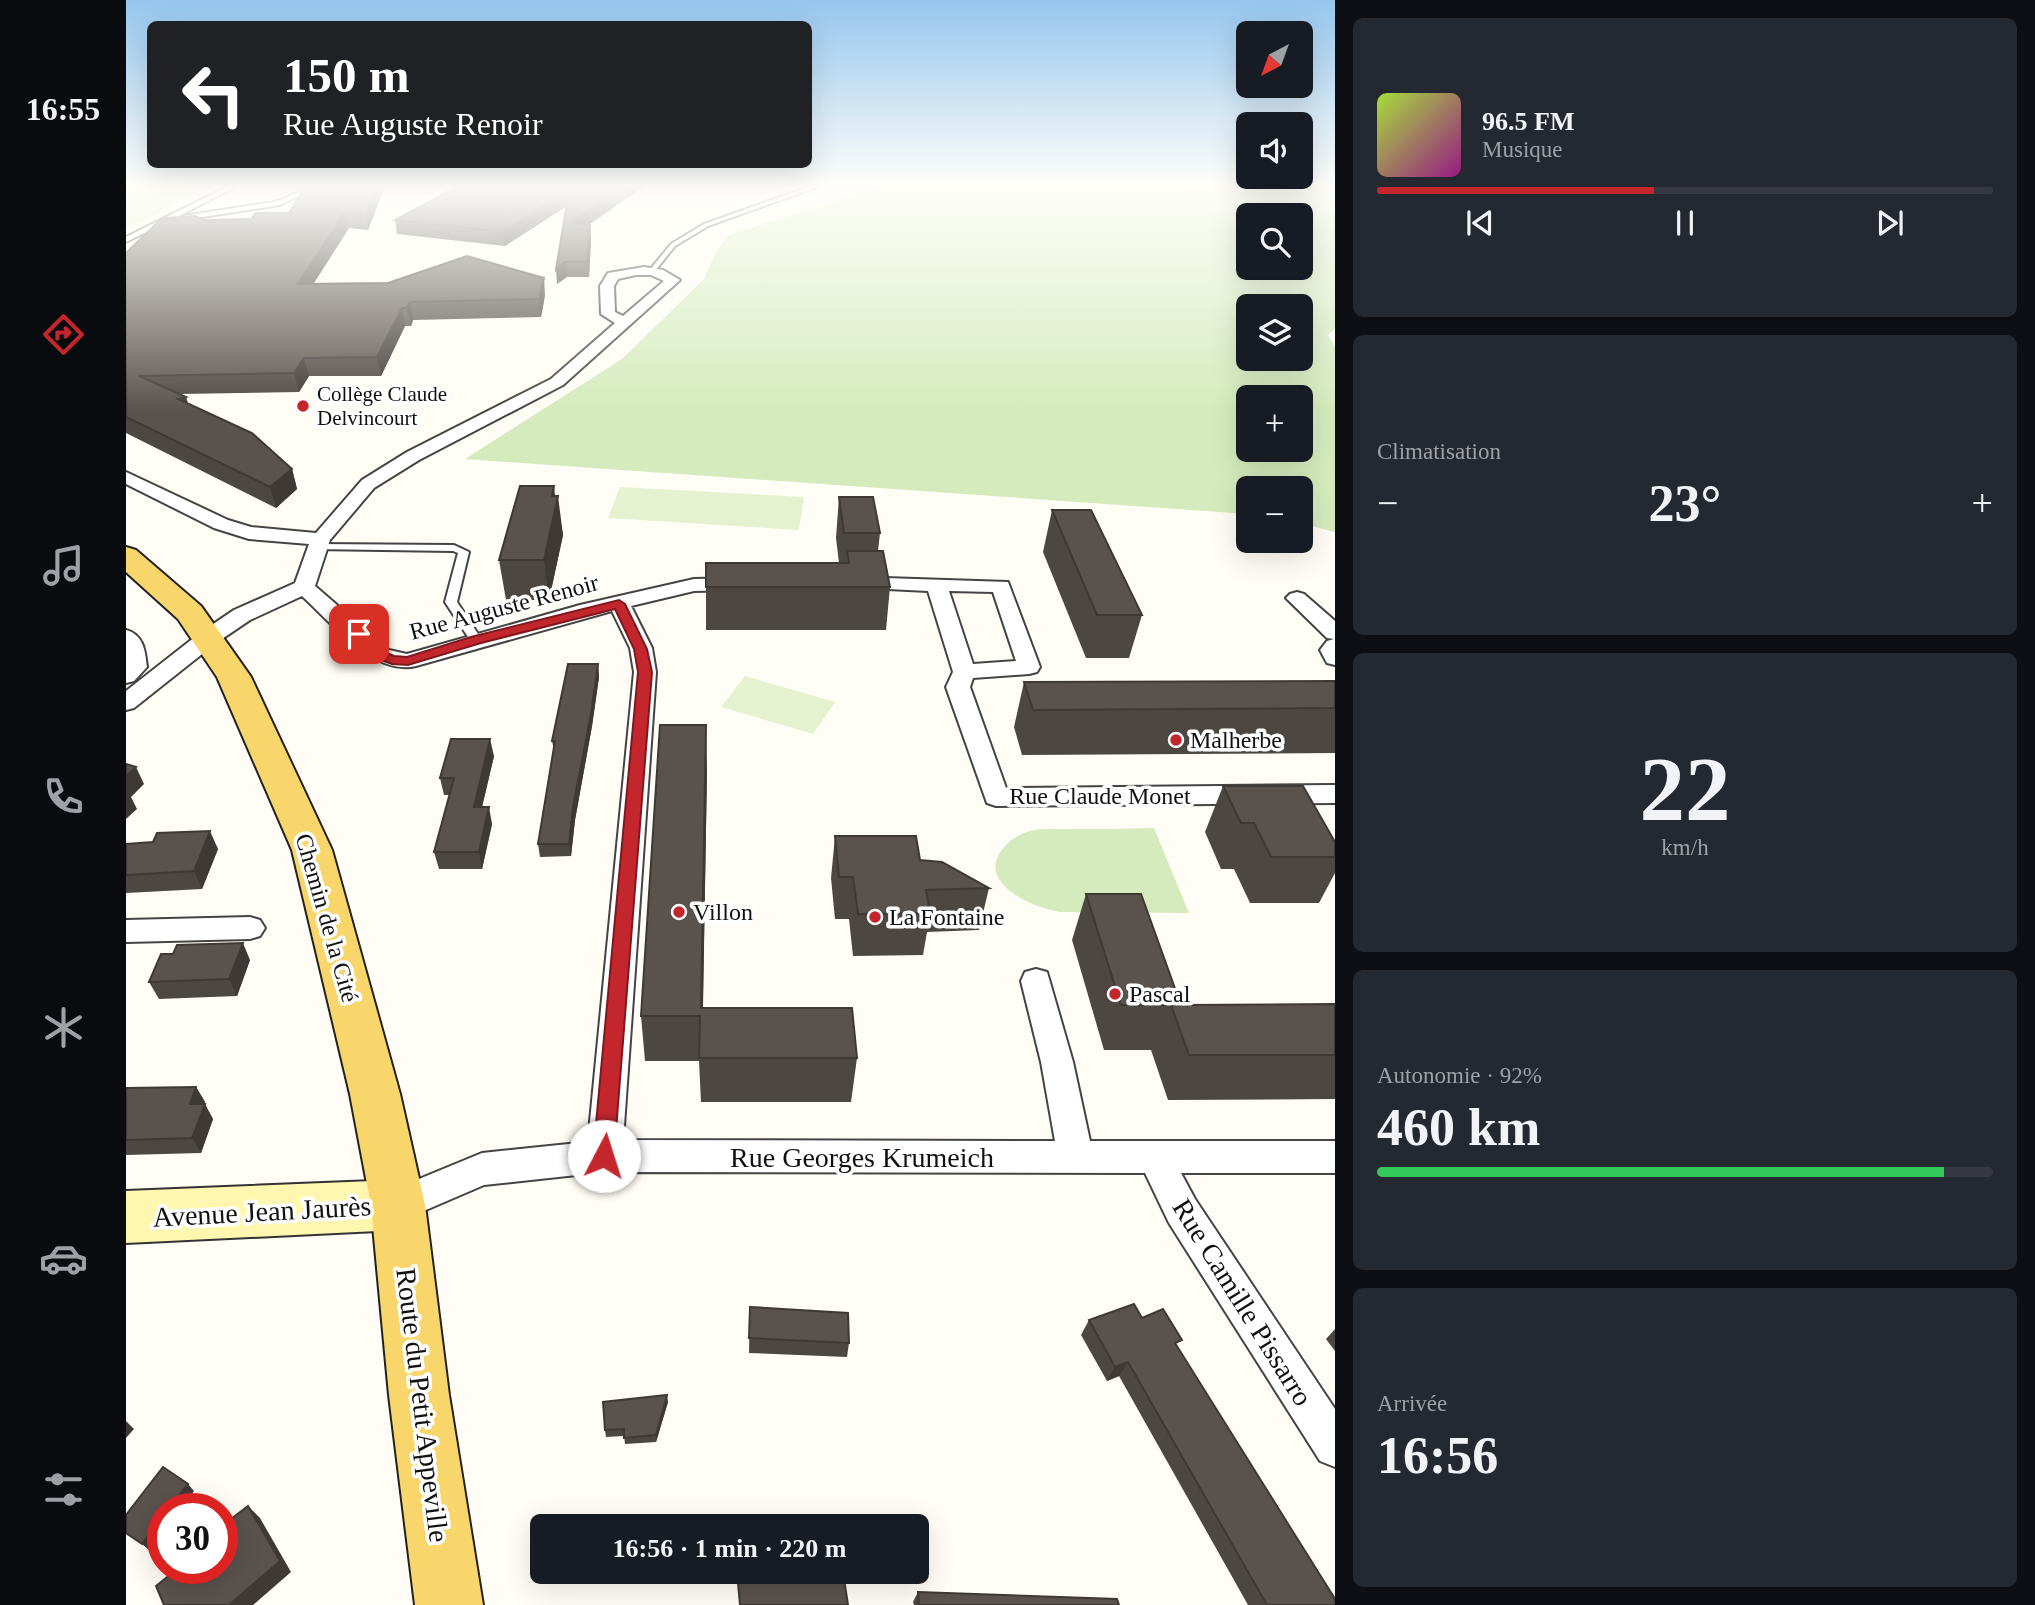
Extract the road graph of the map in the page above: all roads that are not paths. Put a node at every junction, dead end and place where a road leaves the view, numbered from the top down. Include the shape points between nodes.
1 (660, 261) edge
2 (652, 271) junction
3 (624, 322) junction
4 (413, 456) joint
5 (126, 477) edge
6 (319, 543) junction
7 (126, 556) edge
8 (834, 583) edge
9 (764, 584) edge
10 (936, 584) junction
11 (304, 587) junction
12 (1297, 598) dead end
13 (619, 604) junction
14 (1335, 633) edge
15 (126, 637) edge
16 (208, 638) junction
17 (476, 640) junction
18 (1335, 646) edge
19 (1335, 658) edge
20 (964, 673) junction
21 (126, 676) edge
22 (126, 703) edge
23 (1335, 794) edge
24 (250, 928) dead end
25 (126, 932) edge
26 (1036, 981) dead end
27 (604, 1156) junction
28 (1076, 1157) junction
29 (1155, 1157) junction
30 (1335, 1157) edge
31 (398, 1205) junction
32 (126, 1217) edge
33 (1335, 1446) edge
34 (449, 1605) edge

1 - 2 lane
2 - 3 street via 673,280
2 - 3 street via 613,276 607,286 608,314
3 - 4 street via 558,382
4 - 6 street via 369,484
5 - 6 street via 221,524 249,533
6 - 11 street
6 - 17 lane via 464,552 451,602
7 - 16 main road, Chemin de la Cité via 190,613
8 - 10 street
9 - 13 street, Rue Auguste Renoir via 694,585
10 - 20 street, Rue Claude Monet
10 - 20 street via 1001,586 1030,667
11 - 16 street via 242,615
11 - 17 street, Rue Auguste Renoir via 392,660 423,658
12 - 14 street
13 - 17 street, Rue Auguste Renoir
13 - 27 street via 640,649 645,672
15 - 21 street via 136,667
16 - 22 street
16 - 31 main road, Chemin de la Cité via 240,687 312,850 377,1101
18 - 19 street via 1331,650
20 - 23 street, Rue Claude Monet via 958,687 996,796
24 - 25 street
26 - 28 street
27 - 28 street, Rue Georges Krumeich
27 - 31 street, Rue Georges Krumeich via 482,1169
28 - 29 street, Rue Georges Krumeich
29 - 30 street, Rue Georges Krumeich
29 - 33 street, Rue Camille Pissarro via 1182,1211
31 - 32 street, Avenue Jean Jaurès
31 - 34 main road, Route du Petit Appeville

